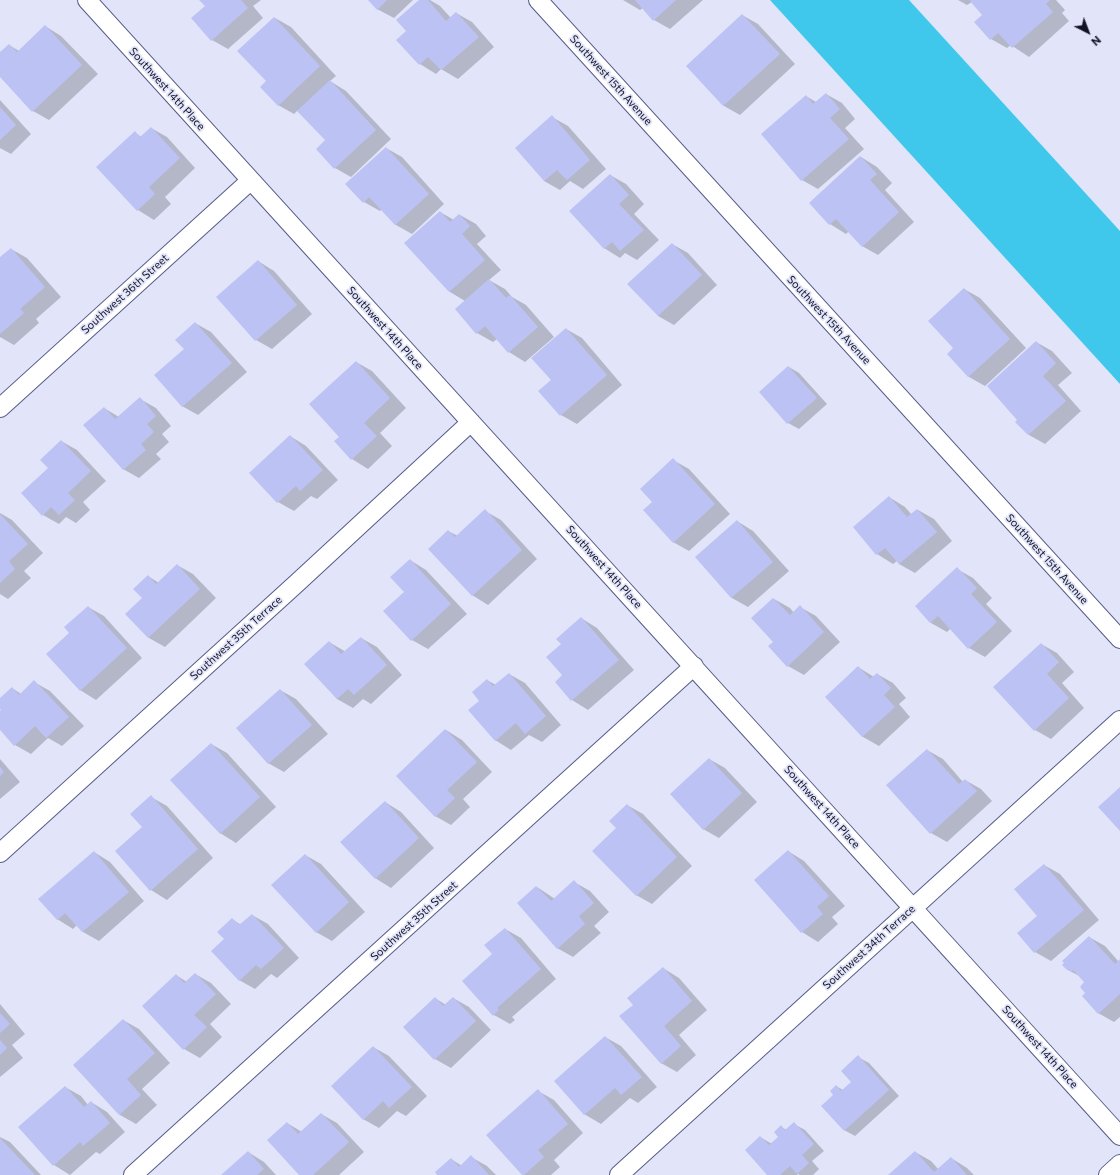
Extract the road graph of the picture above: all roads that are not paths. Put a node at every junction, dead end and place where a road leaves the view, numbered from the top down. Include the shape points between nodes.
1 (87, 0) edge
2 (538, 0) edge
3 (250, 181) junction
4 (0, 408) edge
5 (471, 422) junction
6 (1120, 639) edge
7 (694, 666) junction
8 (1120, 720) edge
9 (0, 853) edge
10 (913, 908) junction
11 (1120, 1136) edge
12 (1120, 1164) edge
13 (133, 1175) edge
14 (619, 1175) edge
15 (1108, 1175) edge

1 - 3 street, Southwest 14th Place
2 - 6 street, Southwest 15th Avenue
3 - 4 street, Southwest 36th Street
3 - 5 street, Southwest 14th Place
5 - 7 street, Southwest 14th Place
5 - 9 street, Southwest 35th Terrace
7 - 10 street, Southwest 14th Place
7 - 13 street, Southwest 35th Street
8 - 10 street, Southwest 34th Terrace
10 - 11 street, Southwest 14th Place
10 - 14 street, Southwest 34th Terrace
12 - 15 street

